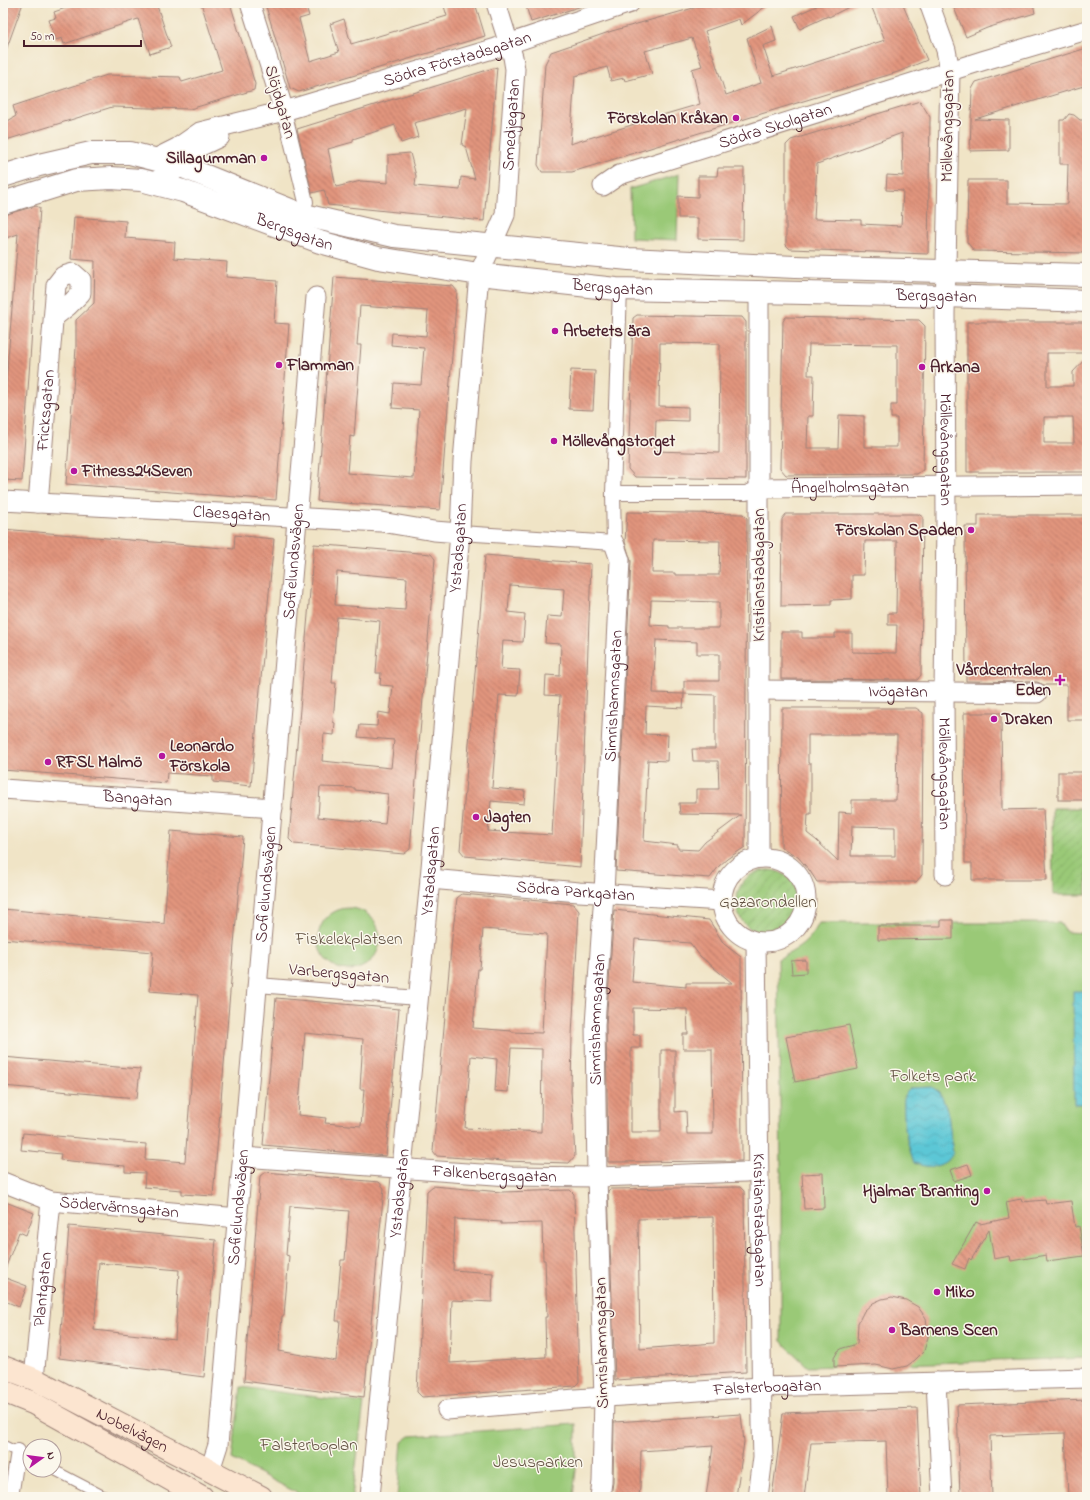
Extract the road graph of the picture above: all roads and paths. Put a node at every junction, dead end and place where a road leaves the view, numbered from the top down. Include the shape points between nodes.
1 (250, 3) edge
2 (496, 3) edge
3 (630, 3) edge
4 (929, 3) edge
5 (1087, 30) edge
6 (508, 44) junction
7 (950, 71) junction
8 (284, 111) junction
9 (155, 159) junction
10 (181, 166) junction
11 (3, 176) edge
12 (152, 183) junction
13 (603, 186) dead end
14 (306, 202) dead end
15 (3, 203) edge
16 (492, 246) junction
17 (945, 271) junction
18 (479, 274) junction
19 (1087, 275) edge
20 (620, 289) junction
21 (759, 292) junction
22 (945, 296) junction
23 (316, 297) dead end
24 (1087, 301) edge
25 (53, 318) dead end
26 (1087, 486) edge
27 (946, 487) junction
28 (759, 488) junction
29 (613, 493) junction
30 (3, 501) edge
31 (38, 503) junction
32 (297, 518) junction
33 (460, 533) junction
34 (614, 543) junction
35 (759, 690) junction
36 (944, 693) junction
37 (1038, 693) dead end
38 (3, 789) edge
39 (273, 808) junction
40 (759, 858) junction
41 (945, 876) dead end
42 (430, 879) junction
43 (604, 893) junction
44 (722, 902) junction
45 (756, 942) junction
46 (258, 985) junction
47 (418, 998) junction
48 (243, 1157) junction
49 (402, 1168) junction
50 (746, 1172) dead end
51 (597, 1177) junction
52 (3, 1182) edge
53 (51, 1201) junction
54 (238, 1218) junction
55 (3, 1367) edge
56 (34, 1378) junction
57 (1087, 1378) edge
58 (936, 1382) junction
59 (761, 1387) junction
60 (3, 1391) edge
61 (604, 1398) junction
62 (448, 1410) dead end
63 (3, 1445) edge
64 (22, 1453) edge
65 (22, 1461) edge
66 (210, 1470) junction
67 (62, 1474) edge
68 (11, 1497) edge
69 (106, 1497) edge
70 (202, 1497) edge
71 (261, 1497) edge
72 (370, 1497) edge
73 (600, 1497) edge
74 (758, 1497) edge
75 (942, 1497) edge

1 - 8 street, Slöjdgatan
2 - 6 street, Smedjegatan
3 - 6 street, Södra Förstadsgatan
4 - 7 street, Möllevångsgatan via 946,50
5 - 7 street, Södra Skolgatan
6 - 8 street, Södra Förstadsgatan
6 - 16 street, Smedjegatan via 515,69 505,215
7 - 13 street, Södra Skolgatan via 619,175
7 - 17 street, Möllevångsgatan
8 - 9 street, Södra Förstadsgatan via 200,132 178,148
8 - 10 street, Södra Förstadsgatan via 212,140 199,148
8 - 14 street, Slöjdgatan
9 - 10 street
9 - 11 street via 130,153 91,153
10 - 12 street, Södra Förstadsgatan
10 - 16 street, Bergsgatan via 300,214 394,236
12 - 15 street via 111,178 76,180
12 - 18 street, Bergsgatan via 183,191 320,242 378,258
16 - 17 street, Bergsgatan via 629,259
16 - 18 street, Ystadsgatan
17 - 19 street, Bergsgatan
17 - 22 street, Möllevångsgatan
18 - 20 street, Bergsgatan
18 - 33 street, Ystadsgatan via 463,461
20 - 21 street, Bergsgatan
20 - 29 street
21 - 22 street, Bergsgatan
21 - 28 street, Kristianstadsgatan
22 - 24 street, Bergsgatan
22 - 27 street, Möllevångsgatan
23 - 32 street, Sofielundsvägen
25 - 31 street, Fricksgatan
26 - 27 street, Ängelholmsgatan
27 - 28 street, Ängelholmsgatan
27 - 36 street, Möllevångsgatan
28 - 29 street, Ängelholmsgatan via 746,493
28 - 35 street, Kristianstadsgatan
29 - 34 street
30 - 31 street, Claesgatan
31 - 32 street, Claesgatan
32 - 33 street, Claesgatan via 381,522
32 - 39 street, Sofielundsvägen
33 - 34 street
33 - 42 street, Ystadsgatan
34 - 43 street, Simrishamnsgatan via 620,560
35 - 36 street, Ivögatan
35 - 40 street, Kristianstadsgatan
36 - 37 street, Ivögatan
36 - 41 street, Möllevångsgatan
38 - 39 street, Bangatan
39 - 46 street, Sofielundsvägen
40 - 44 street via 749,860 732,872 723,888
40 - 45 street via 779,860 796,871 804,884 807,899 803,918 792,933 775,941
42 - 43 street, Södra Parkgatan
42 - 47 street, Ystadsgatan
43 - 44 street, Södra Parkgatan
43 - 51 street, Simrishamnsgatan via 595,1025
44 - 45 street via 723,912 732,928 738,934
45 - 59 street, Kristianstadsgatan
46 - 47 street, Varbergsgatan
46 - 48 street, Sofielundsvägen
47 - 49 street, Ystadsgatan
48 - 49 street, Falkenbergsgatan
48 - 54 street, Sofielundsvägen
49 - 51 street, Falkenbergsgatan via 509,1176
49 - 72 street, Ystadsgatan
50 - 51 street, Falkenbergsgatan
51 - 61 street, Simrishamnsgatan
52 - 53 street, Södervärnsgatan
53 - 54 street, Södervärnsgatan
53 - 56 street, Plantgatan
54 - 66 street, Sofielundsvägen via 218,1445
55 - 56 main road, Nobelvägen
56 - 66 main road, Nobelvägen
57 - 58 street, Falsterbogatan
58 - 59 street, Falsterbogatan
58 - 75 street
59 - 61 street, Falsterbogatan
59 - 74 street, Kristianstadsgatan via 763,1457
60 - 70 main road, Nobelvägen via 33,1403
61 - 62 street, Falsterbogatan
61 - 73 street, Simrishamnsgatan
63 - 64 lane
65 - 68 street
66 - 71 main road, Nobelvägen
67 - 69 lane

